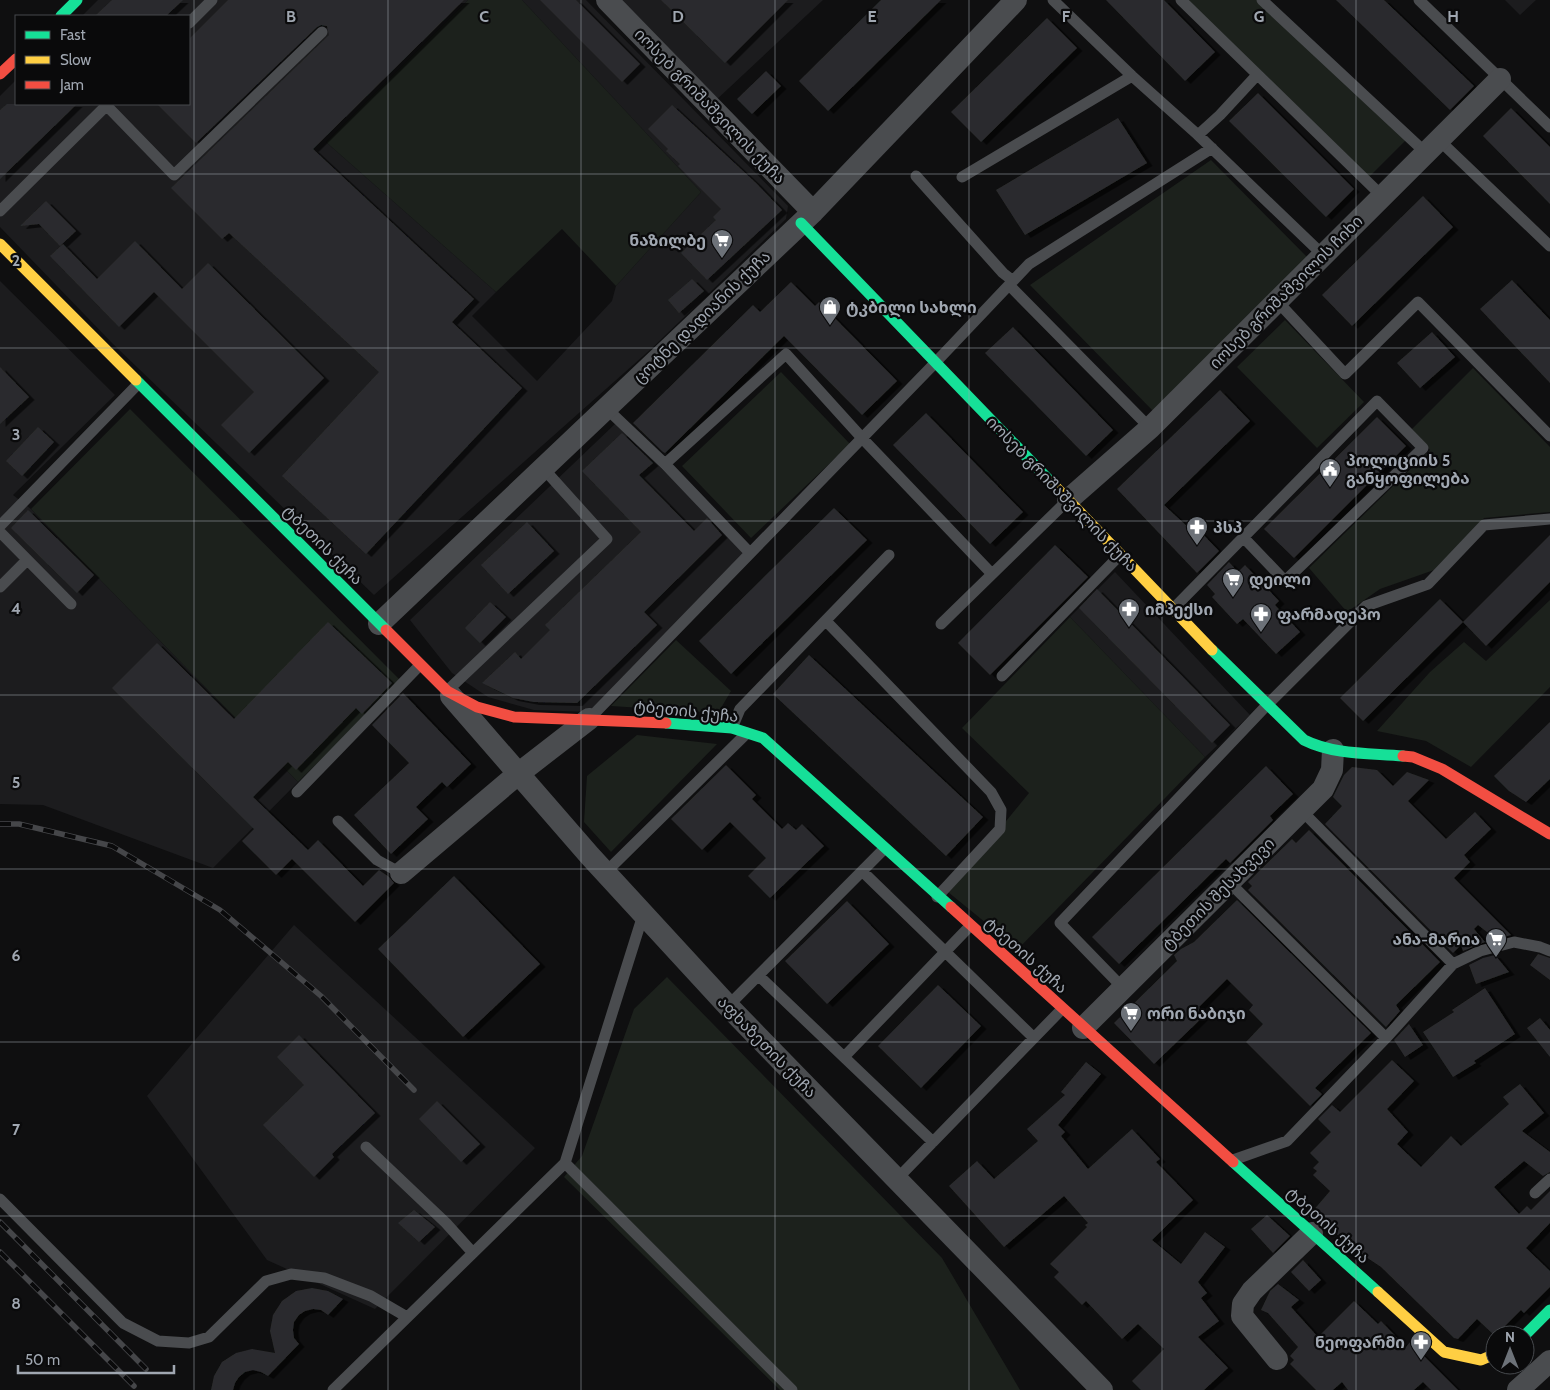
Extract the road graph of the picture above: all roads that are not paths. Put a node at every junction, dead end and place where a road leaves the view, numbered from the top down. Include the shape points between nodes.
1 (78, 0) edge
2 (212, 0) edge
3 (607, 0) edge
4 (1052, 0) edge
5 (1181, 0) edge
6 (1262, 0) edge
7 (1419, 0) edge
8 (1015, 1) edge
9 (62, 15) edge
10 (190, 22) edge
11 (322, 32) dead end
12 (15, 60) edge
13 (0, 74) edge
14 (1257, 75) junction
15 (1132, 76) junction
16 (1500, 79) junction
17 (107, 105) edge
18 (1550, 127) edge
19 (1198, 134) junction
20 (1432, 146) junction
21 (1212, 148) junction
22 (916, 176) dead end
23 (962, 177) dead end
24 (1382, 196) junction
25 (0, 211) edge
26 (807, 217) junction
27 (0, 244) edge
28 (1550, 246) edge
29 (1323, 255) junction
30 (1010, 282) junction
31 (1277, 301) junction
32 (935, 363) junction
33 (139, 383) junction
34 (606, 408) junction
35 (1150, 428) junction
36 (1550, 436) edge
37 (862, 438) junction
38 (665, 464) junction
39 (543, 468) junction
40 (1068, 500) junction
41 (1550, 519) edge
42 (0, 526) edge
43 (0, 532) edge
44 (1243, 537) junction
45 (750, 553) junction
46 (889, 555) dead end
47 (1120, 555) junction
48 (27, 560) junction
49 (992, 574) junction
50 (0, 587) edge
51 (71, 604) dead end
52 (1172, 610) junction
53 (826, 621) junction
54 (379, 624) junction
55 (940, 624) dead end
56 (420, 665) junction
57 (1002, 676) dead end
58 (447, 691) junction
59 (1267, 705) junction
60 (589, 719) junction
61 (732, 728) junction
62 (747, 733) junction
63 (1334, 750) junction
64 (518, 774) junction
65 (297, 792) dead end
66 (1302, 812) junction
67 (338, 821) dead end
68 (1547, 828) edge
69 (884, 848) junction
70 (862, 871) junction
71 (606, 872) junction
72 (401, 874) joint
73 (1229, 882) junction
74 (937, 897) junction
75 (643, 915) junction
76 (970, 926) junction
77 (1550, 951) edge
78 (945, 952) junction
79 (1453, 964) junction
80 (759, 976) junction
81 (1124, 988) junction
82 (728, 1006) junction
83 (1062, 1009) junction
84 (1083, 1028) junction
85 (1034, 1038) junction
86 (1386, 1038) junction
87 (844, 1057) junction
88 (933, 1142) junction
89 (366, 1146) dead end
90 (1232, 1161) junction
91 (565, 1163) junction
92 (1550, 1179) edge
93 (896, 1180) junction
94 (1535, 1193) dead end
95 (0, 1199) edge
96 (1312, 1233) junction
97 (473, 1254) junction
98 (1550, 1310) edge
99 (407, 1318) junction
100 (1535, 1325) edge
101 (1485, 1358) edge
102 (1277, 1359) dead end
103 (1550, 1361) edge
104 (333, 1390) edge
105 (792, 1390) edge
106 (1102, 1390) edge
107 (1518, 1390) edge

1 - 9 street
2 - 10 lane
3 - 26 street, იოსებ გრიშაშვილის ქუჩა
4 - 15 lane
5 - 14 lane
6 - 20 lane
7 - 16 lane
8 - 26 street, ცოტნე დადიანის ქუჩა
11 - 17 lane via 174,175
12 - 13 street
14 - 19 lane
14 - 24 lane
15 - 19 lane
15 - 23 lane
16 - 18 lane
16 - 20 street, იოსებ გრიშაშვილის ჩიხი
17 - 25 lane
19 - 21 lane
20 - 24 street, იოსებ გრიშაშვილის ჩიხი
20 - 28 lane
21 - 29 lane
21 - 30 lane via 1029,264
22 - 30 lane
24 - 29 street, იოსებ გრიშაშვილის ჩიხი
26 - 32 street, იოსებ გრიშაშვილის ქუჩა
26 - 34 street, ცოტნე დადიანის ქუჩა
27 - 33 street, ტბეთის ქუჩა
29 - 31 street, იოსებ გრიშაშვილის ჩიხი
30 - 32 lane
30 - 35 lane
31 - 35 street, იოსებ გრიშაშვილის ჩიხი
31 - 36 lane via 1345,374 1418,302
32 - 37 lane
32 - 40 street, იოსებ გრიშაშვილის ქუჩა
33 - 42 lane
33 - 54 street, ტბეთის ქუჩა
34 - 38 lane
34 - 39 street, ცოტნე დადიანის ქუჩა
35 - 40 street, იოსებ გრიშაშვილის ჩიხი
37 - 38 lane via 786,354
37 - 45 lane
37 - 49 lane
38 - 45 lane
39 - 54 street, ცოტნე დადიანის ქუჩა
39 - 58 lane via 607,539
40 - 47 street, იოსებ გრიშაშვილის ქუჩა
40 - 49 lane
41 - 59 lane via 1484,525 1428,584 1366,606
43 - 48 lane
44 - 44 lane via 1285,581 1423,448 1376,401
44 - 52 lane
45 - 60 lane
46 - 53 lane
47 - 52 street, იოსებ გრიშაშვილის ქუჩა
47 - 57 lane
48 - 50 lane
48 - 51 lane
49 - 55 lane
52 - 59 street, იოსებ გრიშაშვილის ქუჩა
53 - 61 lane via 740,709
53 - 74 lane via 991,792 1001,810 1000,829
54 - 56 street, ტბეთის ქუჩა
56 - 58 street, ტბეთის ქუჩა
56 - 65 lane
58 - 60 street, ტბეთის ქუჩა via 478,707 514,717
58 - 64 street, აფხაზეთის ქუჩა
59 - 63 street, იოსებ გრიშაშვილის ქუჩა via 1304,740
59 - 81 lane via 1060,923
60 - 61 street, ტბეთის ქუჩა
60 - 64 street
61 - 62 street, ტბეთის ქუჩა
62 - 69 street, ტბეთის ქუჩა via 763,738
62 - 71 lane
63 - 66 street, ტბეთის შესახვევი via 1332,770 1323,789
63 - 68 street, იოსებ გრიშაშვილის ქუჩა via 1413,757 1442,769
64 - 71 street, აფხაზეთის ქუჩა
64 - 72 street
66 - 73 street, ტბეთის შესახვევი
66 - 79 lane
67 - 72 lane via 377,860
69 - 70 lane
69 - 74 street, ტბეთის ქუჩა
70 - 78 lane
70 - 80 lane
71 - 75 street, აფხაზეთის ქუჩა
73 - 81 street, ტბეთის შესახვევი
73 - 86 lane
74 - 76 street, ტბეთის ქუჩა
75 - 82 street, აფხაზეთის ქუჩა
75 - 91 lane
76 - 78 lane
76 - 83 street, ტბეთის ქუჩა
77 - 79 lane via 1514,942 1480,951
78 - 85 lane
78 - 87 lane
79 - 86 lane
80 - 82 lane
80 - 87 lane
81 - 84 street, ტბეთის შესახვევი
82 - 93 street, აფხაზეთის ქუჩა
83 - 84 street, ტბეთის ქუჩა
83 - 85 lane
84 - 90 street, ტბეთის ქუჩა
85 - 88 lane
86 - 90 lane via 1287,1141
87 - 88 lane
88 - 93 lane
89 - 97 lane via 446,1223
90 - 96 street, ტბეთის ქუჩა
91 - 97 lane
91 - 105 lane
92 - 94 lane
93 - 106 street, აფხაზეთის ქუჩა
95 - 99 lane via 123,1323 158,1341 189,1343 209,1336 266,1282 291,1274 332,1281 371,1296
96 - 101 street, ტბეთის ქუჩა via 1444,1352
96 - 102 street via 1252,1291 1243,1304 1242,1316
97 - 99 lane
98 - 100 street
99 - 104 lane
103 - 107 street

